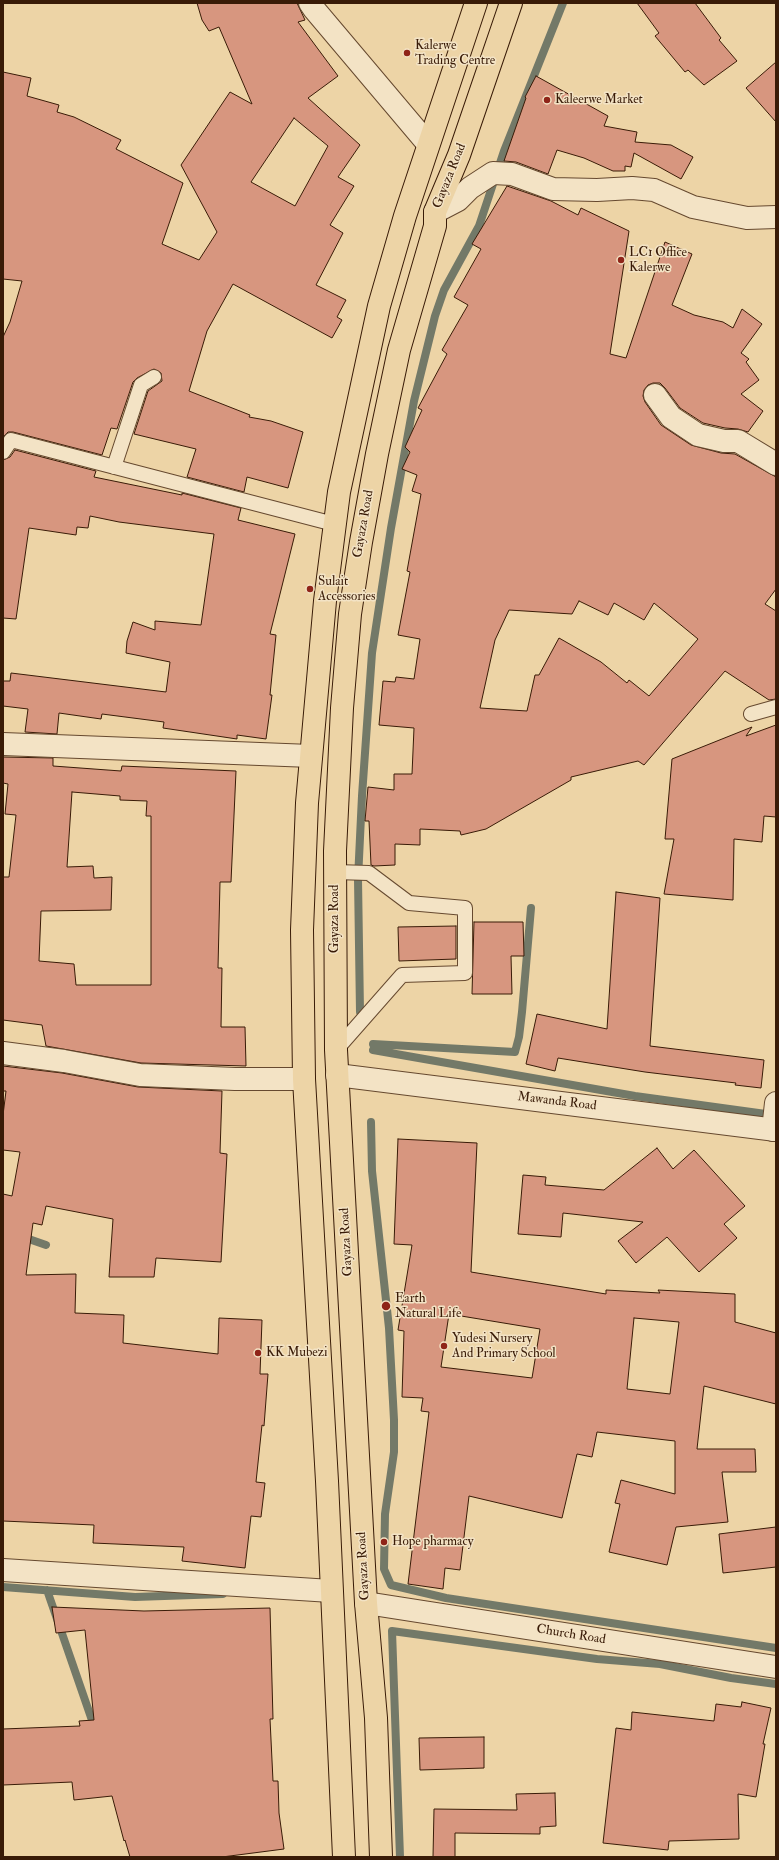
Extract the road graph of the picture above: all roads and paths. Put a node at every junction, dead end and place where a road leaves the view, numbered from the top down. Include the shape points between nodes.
1 (310, 3) edge
2 (476, 3) edge
3 (511, 3) edge
4 (428, 144) junction
5 (434, 212) junction
6 (776, 217) edge
7 (154, 377) dead end
8 (655, 396) dead end
9 (3, 452) edge
10 (776, 464) edge
11 (114, 467) junction
12 (334, 524) junction
13 (776, 707) edge
14 (751, 714) dead end
15 (3, 744) edge
16 (311, 756) junction
17 (335, 872) junction
18 (336, 1050) junction
19 (3, 1053) edge
20 (338, 1075) junction
21 (304, 1079) junction
22 (776, 1103) edge
23 (775, 1130) edge
24 (3, 1570) edge
25 (331, 1591) junction
26 (366, 1603) junction
27 (776, 1667) edge
28 (344, 1857) edge
29 (381, 1857) edge

1 - 4 street
2 - 4 main road
3 - 5 main road, Gayaza Road via 459,155
4 - 12 main road via 379,306
5 - 6 street via 458,200 493,172 512,174 553,190 654,190 693,207 747,218
5 - 17 main road, Gayaza Road via 435,226 396,364 360,542 350,614 342,708
7 - 11 lane via 141,385
8 - 10 street via 671,417 698,435 724,441 738,441
9 - 11 lane via 11,440
11 - 12 lane
12 - 16 main road
13 - 14 lane
15 - 16 street
16 - 21 main road via 302,930
17 - 18 main road, Gayaza Road
17 - 18 lane via 369,873 409,903 465,908 465,973 402,975
18 - 20 main road, Gayaza Road
19 - 21 street via 140,1075
20 - 23 street, Mawanda Road
20 - 26 main road, Gayaza Road
21 - 25 main road
22 - 23 street
24 - 25 street
25 - 28 main road
26 - 27 street, Church Road
26 - 29 main road, Gayaza Road via 376,1718

